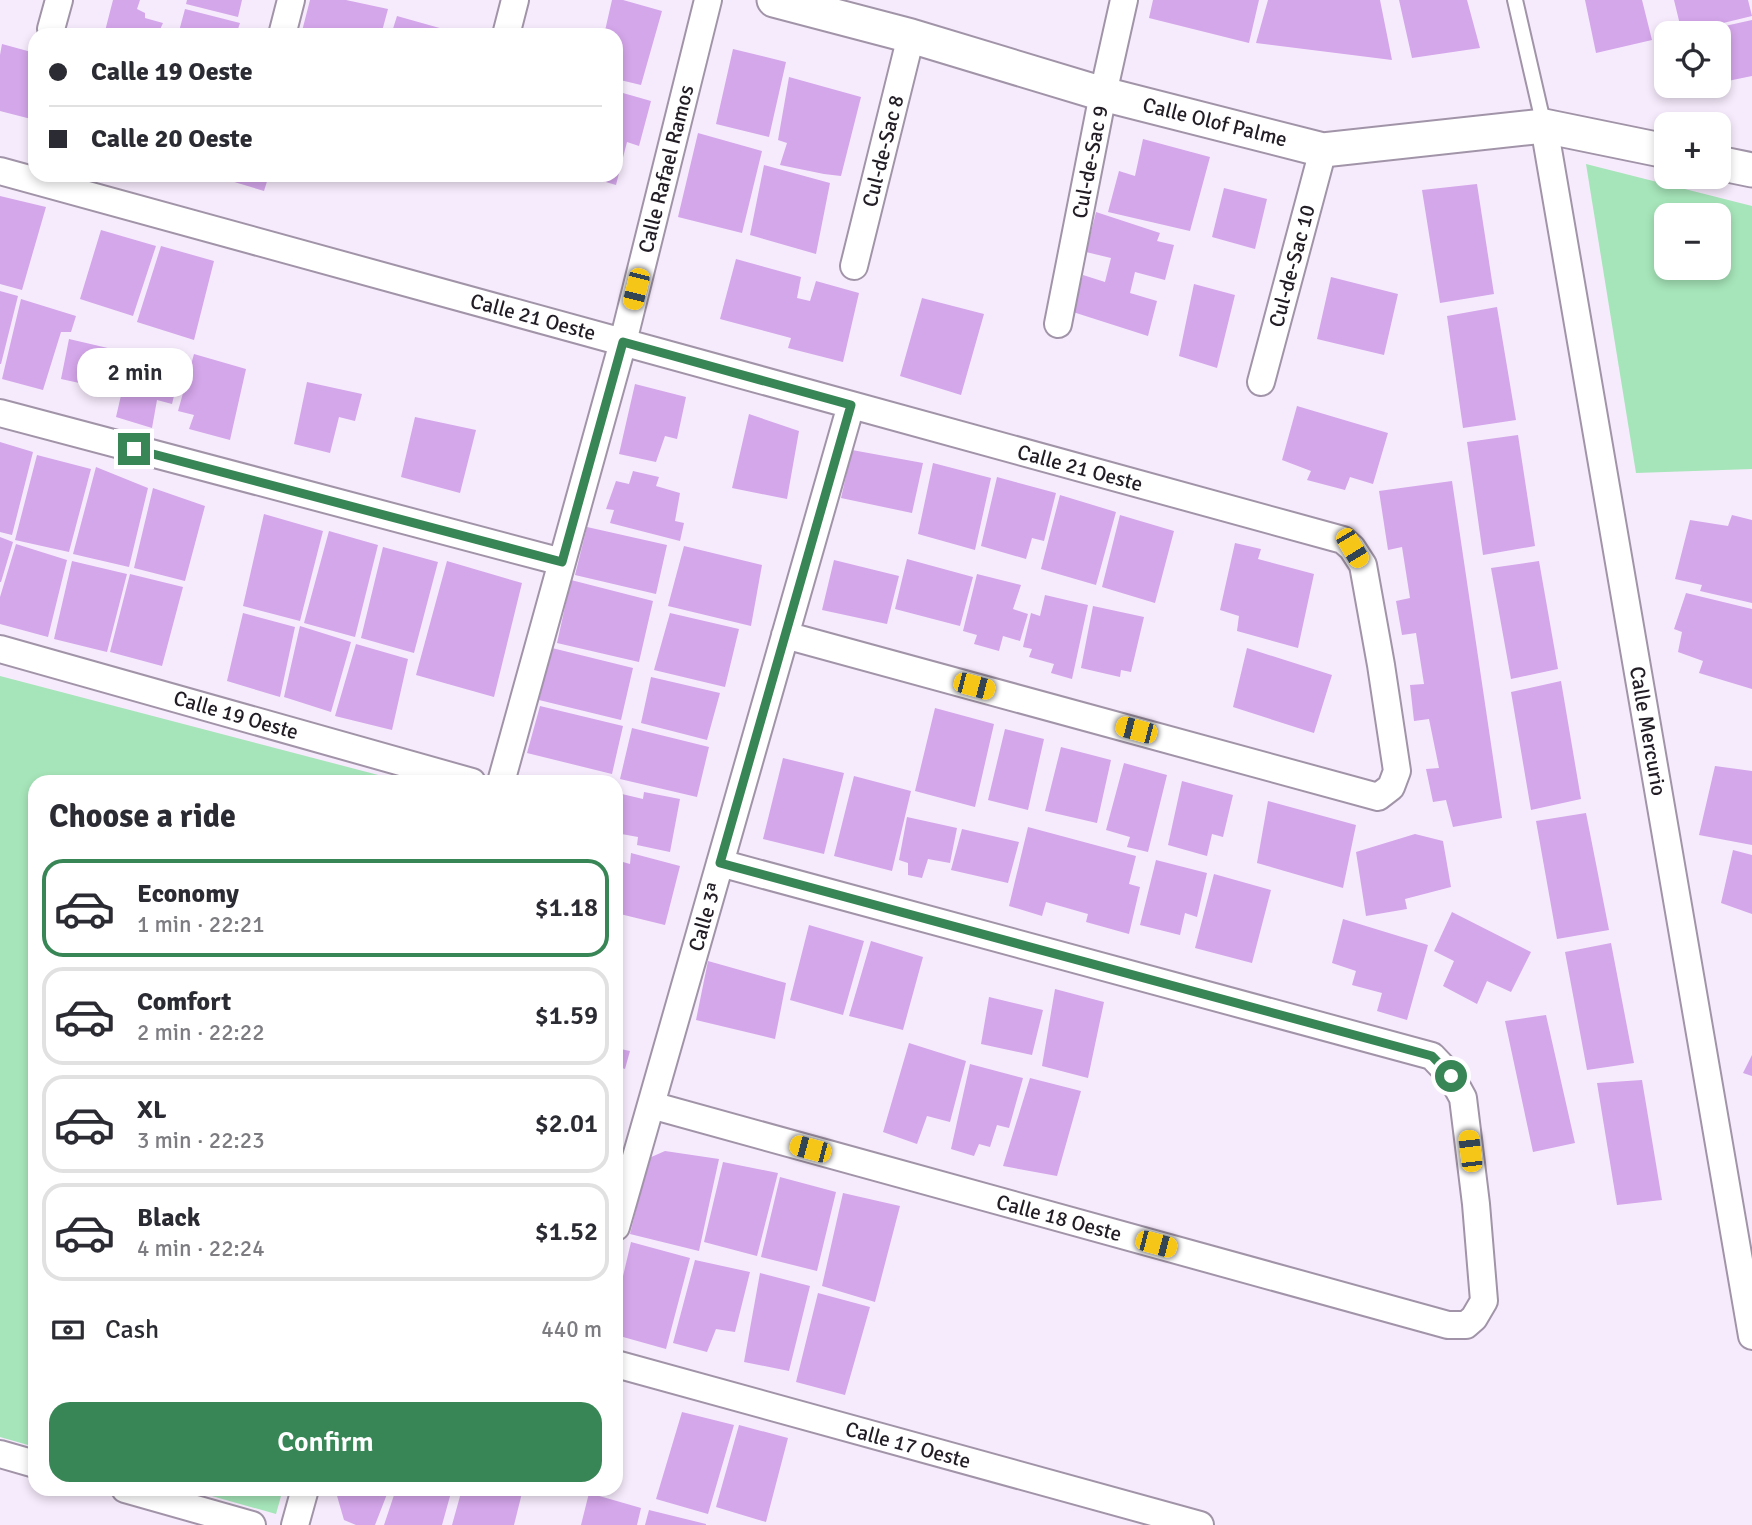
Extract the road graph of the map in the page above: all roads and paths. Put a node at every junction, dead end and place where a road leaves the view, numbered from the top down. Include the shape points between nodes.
1 (59, 0) edge
2 (291, 0) edge
3 (515, 0) edge
4 (708, 0) edge
5 (774, 0) edge
6 (1124, 0) edge
7 (1515, 0) edge
8 (51, 28) edge
9 (284, 28) edge
10 (508, 28) edge
11 (911, 36) junction
12 (1103, 94) junction
13 (1544, 126) junction
14 (1654, 149) edge
15 (1323, 150) junction
16 (1731, 166) edge
17 (1752, 170) edge
18 (0, 171) edge
19 (28, 179) edge
20 (40, 182) edge
21 (854, 266) dead end
22 (1058, 324) dead end
23 (623, 342) junction
24 (1261, 382) dead end
25 (851, 405) junction
26 (0, 413) edge
27 (562, 562) junction
28 (785, 635) junction
29 (0, 649) edge
30 (447, 775) edge
31 (503, 775) edge
32 (720, 863) junction
33 (651, 1105) junction
34 (623, 1203) edge
35 (1752, 1336) edge
36 (623, 1366) edge
37 (0, 1454) edge
38 (28, 1462) edge
39 (150, 1496) edge
40 (303, 1496) edge
41 (252, 1525) edge
42 (295, 1525) edge
43 (1200, 1525) edge

1 - 8 street
2 - 9 street
3 - 10 street
4 - 23 street, Calle Rafael Ramos
5 - 11 street, Calle Olof Palme
6 - 12 street, Cul-de-Sac 9
7 - 13 lane
11 - 12 street, Calle Olof Palme
11 - 21 street, Cul-de-Sac 8
12 - 15 street, Calle Olof Palme
12 - 22 street, Cul-de-Sac 9
13 - 14 street, Calle Olof Palme
13 - 15 street, Calle Olof Palme
13 - 35 street, Calle Mercurio
15 - 24 street, Cul-de-Sac 10
16 - 17 street
18 - 19 street, Calle 21 Oeste
20 - 23 street, Calle 21 Oeste
23 - 25 street, Calle 21 Oeste
23 - 27 street, Calle Rafael Ramos
25 - 28 street, Calle 3ª
25 - 28 street, Calle 21 Oeste via 1343,540 1363,565 1397,771 1391,787 1378,797
26 - 27 street
27 - 31 street, Calle Rafael Ramos
28 - 32 street, Calle 3ª
29 - 30 street, Calle 19 Oeste
32 - 33 street, Calle 3ª
32 - 33 street, Calle 18 Oeste via 1432,1056 1463,1098 1484,1301 1466,1325 1448,1325
33 - 34 street, Calle 3ª
36 - 43 street, Calle 17 Oeste
37 - 38 street
39 - 41 street
40 - 42 street

